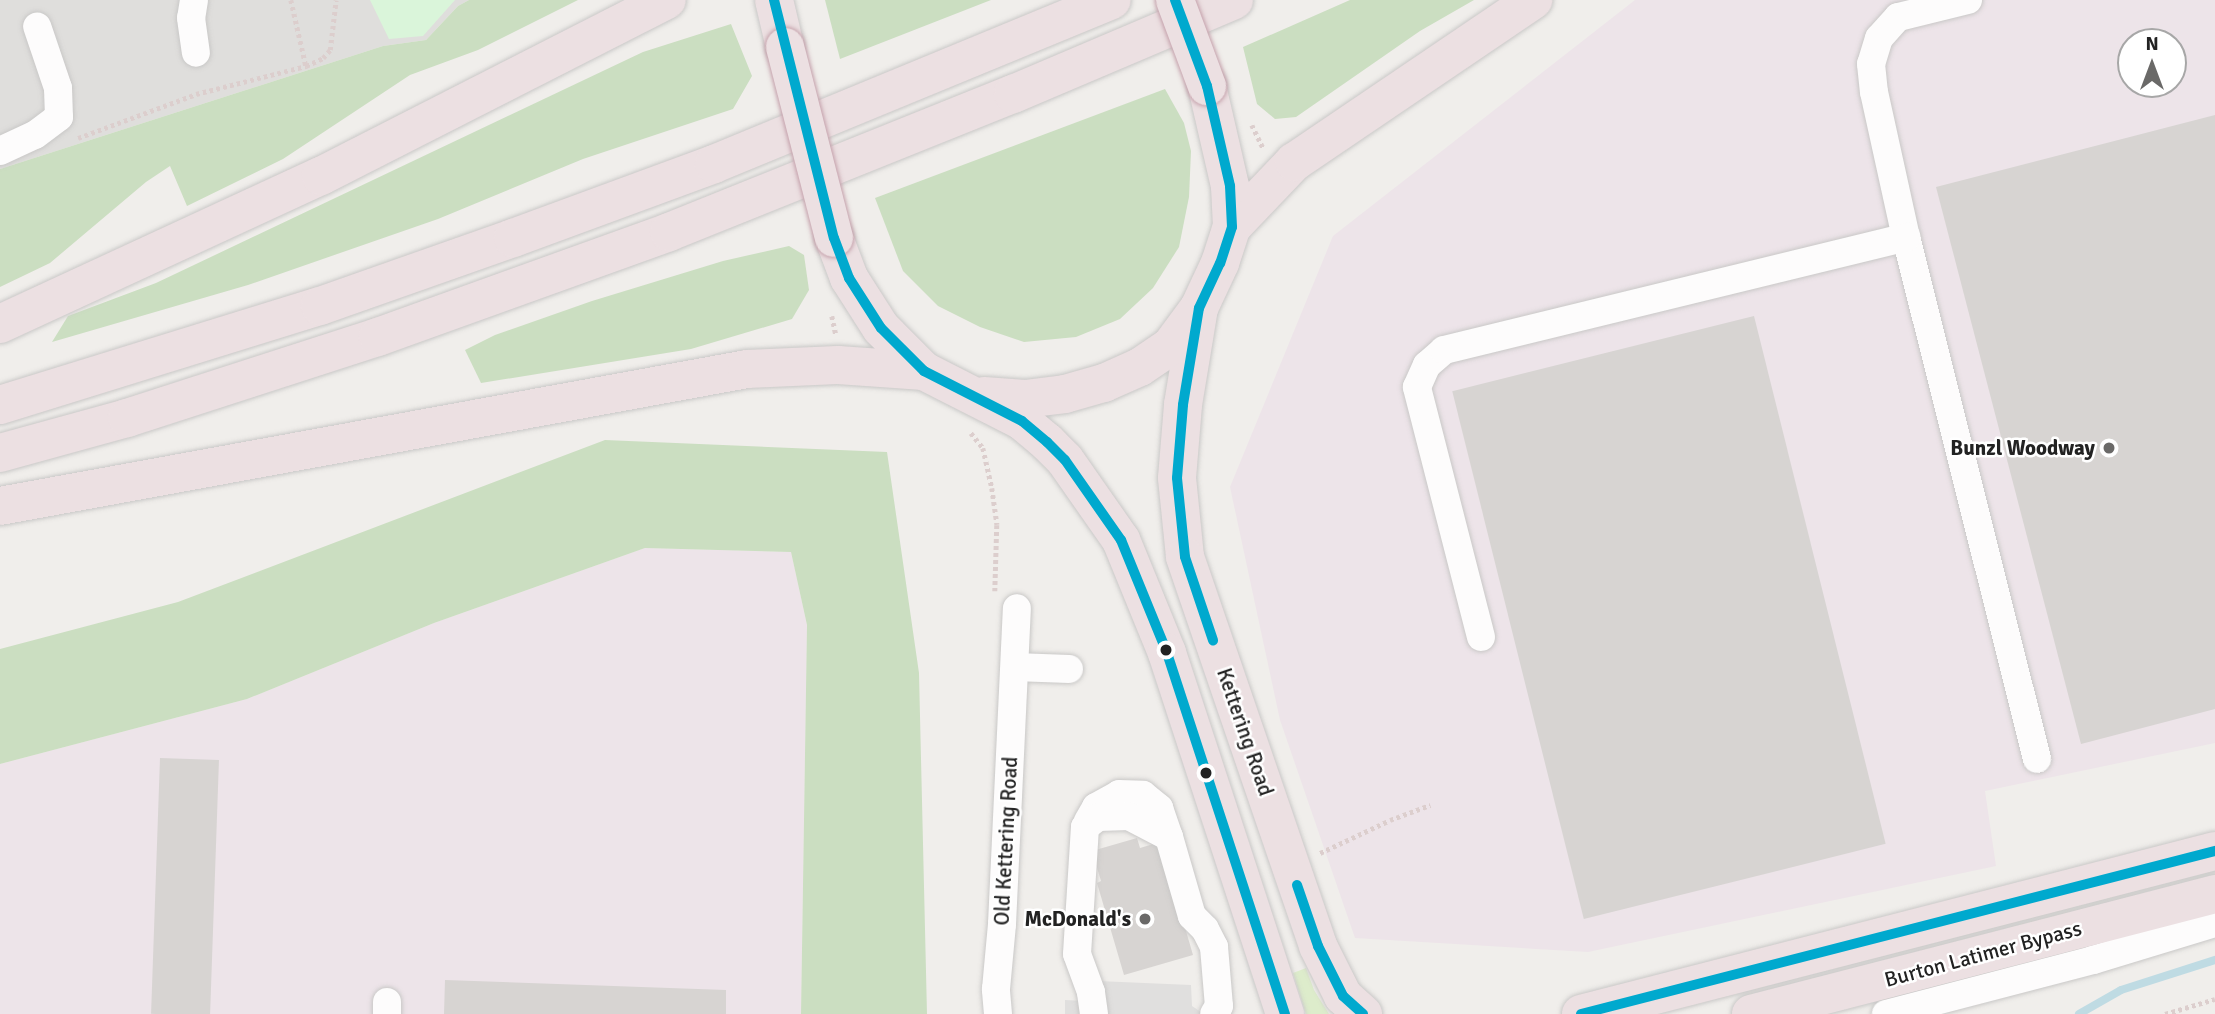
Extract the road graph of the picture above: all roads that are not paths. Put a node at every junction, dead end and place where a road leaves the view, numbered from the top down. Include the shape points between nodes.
1 (194, 0) edge
2 (667, 0) edge
3 (774, 0) edge
4 (1112, 0) edge
5 (1175, 0) edge
6 (1234, 0) edge
7 (1533, 0) edge
8 (1968, 0) edge
9 (37, 26) dead end
10 (196, 53) dead end
11 (0, 151) edge
12 (1232, 227) junction
13 (1906, 237) junction
14 (1199, 308) junction
15 (0, 324) edge
16 (924, 371) junction
17 (0, 405) edge
18 (966, 412) junction
19 (0, 453) edge
20 (0, 506) edge
21 (1006, 605) road end
22 (1481, 637) dead end
23 (1014, 667) junction
24 (1069, 669) dead end
25 (2037, 759) dead end
26 (2215, 851) edge
27 (2215, 894) edge
28 (2215, 923) edge
29 (998, 1014) edge
30 (1094, 1014) edge
31 (1214, 1014) edge
32 (1285, 1014) edge
33 (1363, 1014) edge
34 (1581, 1014) edge
35 (1751, 1014) edge
36 (1886, 1014) edge

1 - 10 street via 191,18
2 - 15 highway via 321,177
3 - 16 highway, bridge via 834,238 849,278 881,328
4 - 17 highway via 714,164 513,238 307,311
5 - 12 highway, bridge via 1207,86 1230,186
6 - 19 highway via 644,242 378,337 127,418
7 - 12 highway via 1294,162
8 - 13 street via 1898,17 1878,38 1871,64
9 - 11 street via 58,88 59,117 35,135
12 - 14 highway
13 - 22 street via 1444,350 1426,365 1417,387
13 - 25 street
14 - 18 highway via 1170,347 1140,367 1065,394
14 - 33 highway, Kettering Road via 1177,478 1185,557 1318,946 1343,996
16 - 18 highway
16 - 20 highway via 838,365 747,369
18 - 32 highway via 1022,421 1065,460 1121,540 1167,653
21 - 23 street, Old Kettering Road
23 - 24 street
23 - 29 street, Old Kettering Road
26 - 34 highway, Burton Latimer Bypass
27 - 35 highway, Burton Latimer Bypass
28 - 36 street
30 - 31 street via 1077,954 1085,827 1096,807 1119,794 1143,795 1159,808 1192,916 1214,947 1219,1006

